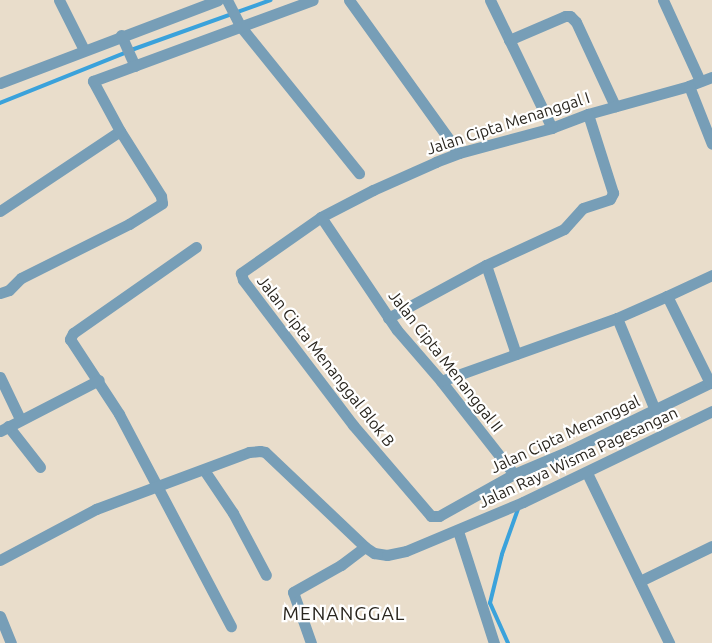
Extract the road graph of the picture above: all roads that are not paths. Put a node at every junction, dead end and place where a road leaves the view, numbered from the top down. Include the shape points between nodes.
1 (59, 0) edge
2 (218, 0) edge
3 (227, 0) edge
4 (313, 0) edge
5 (349, 0) edge
6 (490, 0) edge
7 (663, 0) edge
8 (240, 25) junction
9 (122, 36) junction
10 (509, 40) junction
11 (84, 50) junction
12 (134, 62) junction
13 (712, 77) edge
14 (0, 83) edge
15 (695, 83) junction
16 (615, 106) junction
17 (588, 114) junction
18 (552, 128) junction
19 (120, 131) junction
20 (712, 144) edge
21 (459, 153) junction
22 (359, 173) dead end
23 (0, 211) edge
24 (321, 217) junction
25 (196, 247) dead end
26 (486, 265) junction
27 (712, 275) edge
28 (0, 293) edge
29 (667, 296) junction
30 (388, 318) junction
31 (617, 318) junction
32 (516, 354) junction
33 (0, 377) edge
34 (99, 380) junction
35 (442, 382) junction
36 (711, 383) edge
37 (654, 410) junction
38 (712, 411) edge
39 (20, 419) junction
40 (4, 429) edge
41 (40, 467) dead end
42 (204, 470) junction
43 (587, 472) junction
44 (514, 474) junction
45 (159, 486) junction
46 (433, 517) joint
47 (458, 531) junction
48 (712, 546) edge
49 (365, 547) junction
50 (0, 560) edge
51 (266, 576) dead end
52 (640, 582) junction
53 (0, 616) edge
54 (231, 626) dead end
55 (11, 643) edge
56 (311, 643) edge
57 (494, 643) edge
58 (669, 643) edge

1 - 11 street
2 - 9 street
3 - 8 street
4 - 8 street
5 - 21 street
6 - 10 street
7 - 15 street
8 - 12 street
8 - 22 street
9 - 11 street
9 - 12 street
10 - 16 street via 570,16 576,22
10 - 18 street
11 - 14 street
12 - 19 street via 93,81
13 - 15 street, Jalan Cipta Menanggal I
15 - 16 street, Jalan Cipta Menanggal I
15 - 20 street
16 - 17 street, Jalan Cipta Menanggal I
17 - 18 street, Jalan Cipta Menanggal I
17 - 26 street via 612,196 583,208 558,232
18 - 21 street, Jalan Cipta Menanggal I
19 - 23 street
19 - 28 street via 161,196 162,203 129,224 19,279 11,289
21 - 24 street, Jalan Cipta Menanggal I via 373,190
24 - 30 street, Jalan Cipta Menanggal II
24 - 46 street, Jalan Cipta Menanggal Blok B via 242,270 242,278 353,425
25 - 34 street via 73,333 71,341
26 - 30 street
26 - 32 street
27 - 29 street
29 - 31 street
29 - 36 street
30 - 35 street, Jalan Cipta Menanggal II
31 - 32 street
31 - 37 street
32 - 35 street
33 - 39 street
34 - 39 street
34 - 45 street
35 - 44 street, Jalan Cipta Menanggal II
36 - 37 street, Jalan Cipta Menanggal
37 - 44 street, Jalan Cipta Menanggal
38 - 43 street, Jalan Raya Wisma Pagesangan
39 - 40 street
40 - 41 street
42 - 45 street
42 - 49 street via 250,452 265,452
42 - 51 street via 233,512
43 - 47 street, Jalan Raya Wisma Pagesangan
43 - 52 street
44 - 46 street, Jalan Cipta Menanggal
45 - 50 street via 96,509
45 - 54 street
47 - 49 street, Jalan Raya Wisma Pagesangan via 387,555 374,553
47 - 57 street
48 - 52 street
49 - 56 street via 341,565 293,592
52 - 58 street
53 - 55 street

